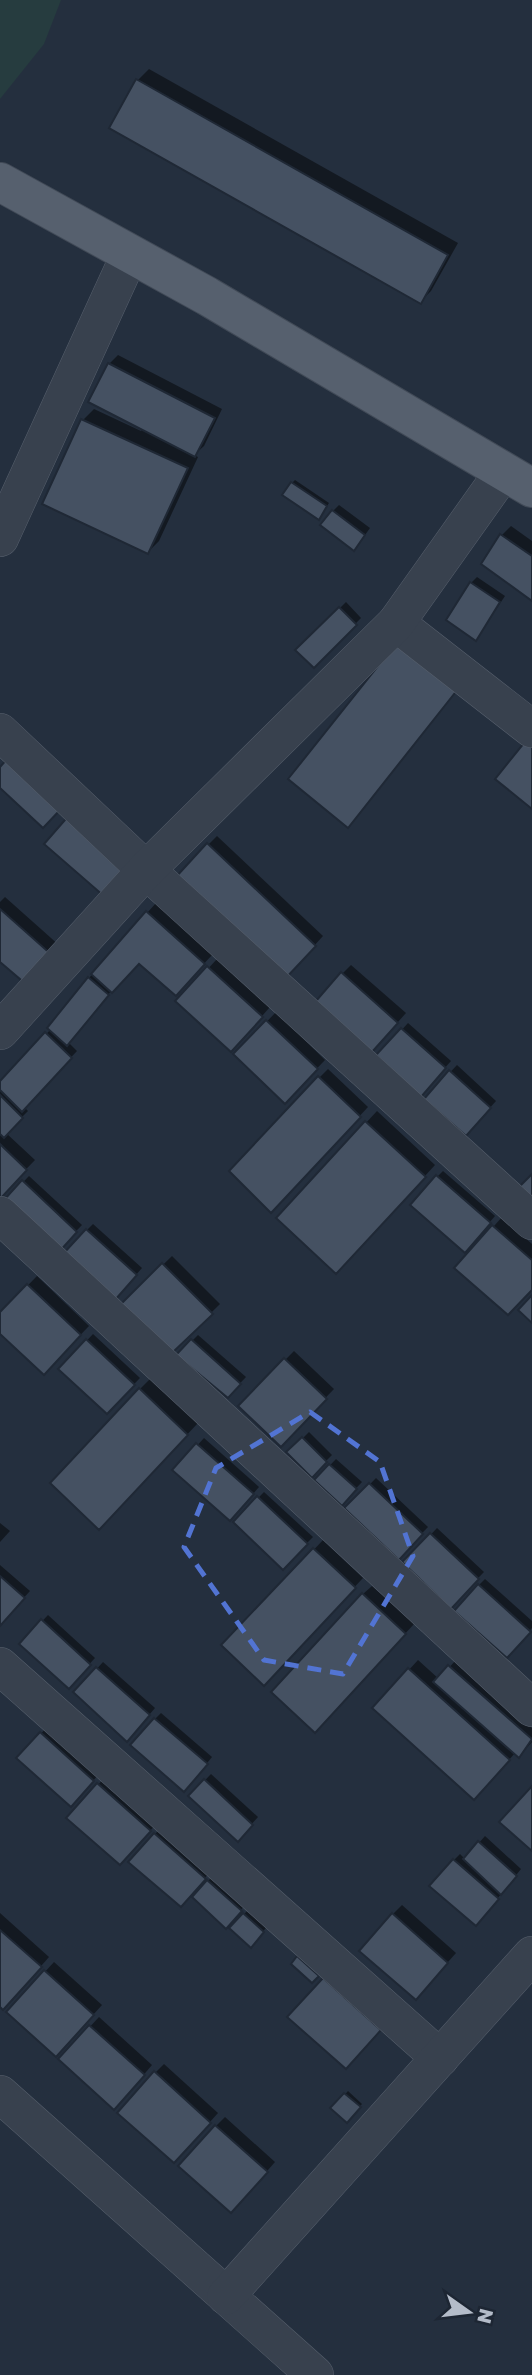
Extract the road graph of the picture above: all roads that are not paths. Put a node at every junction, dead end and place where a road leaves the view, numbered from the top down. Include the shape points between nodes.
1 (0, 182) edge
2 (130, 254) junction
3 (518, 480) edge
4 (0, 538) edge
5 (396, 623) junction
6 (532, 729) edge
7 (0, 732) edge
8 (146, 870) junction
9 (0, 1031) edge
10 (0, 1214) edge
11 (532, 1221) edge
12 (0, 1666) edge
13 (532, 1708) edge
14 (532, 1955) edge
15 (440, 2058) junction
16 (0, 2094) edge
17 (226, 2295) junction
18 (315, 2375) edge

1 - 2 main road
2 - 3 main road
2 - 4 street
3 - 5 street
5 - 6 street
5 - 8 street
7 - 8 street
8 - 9 street
8 - 11 street
10 - 13 street
12 - 15 street
14 - 15 street
15 - 17 street
16 - 17 street
17 - 18 street

